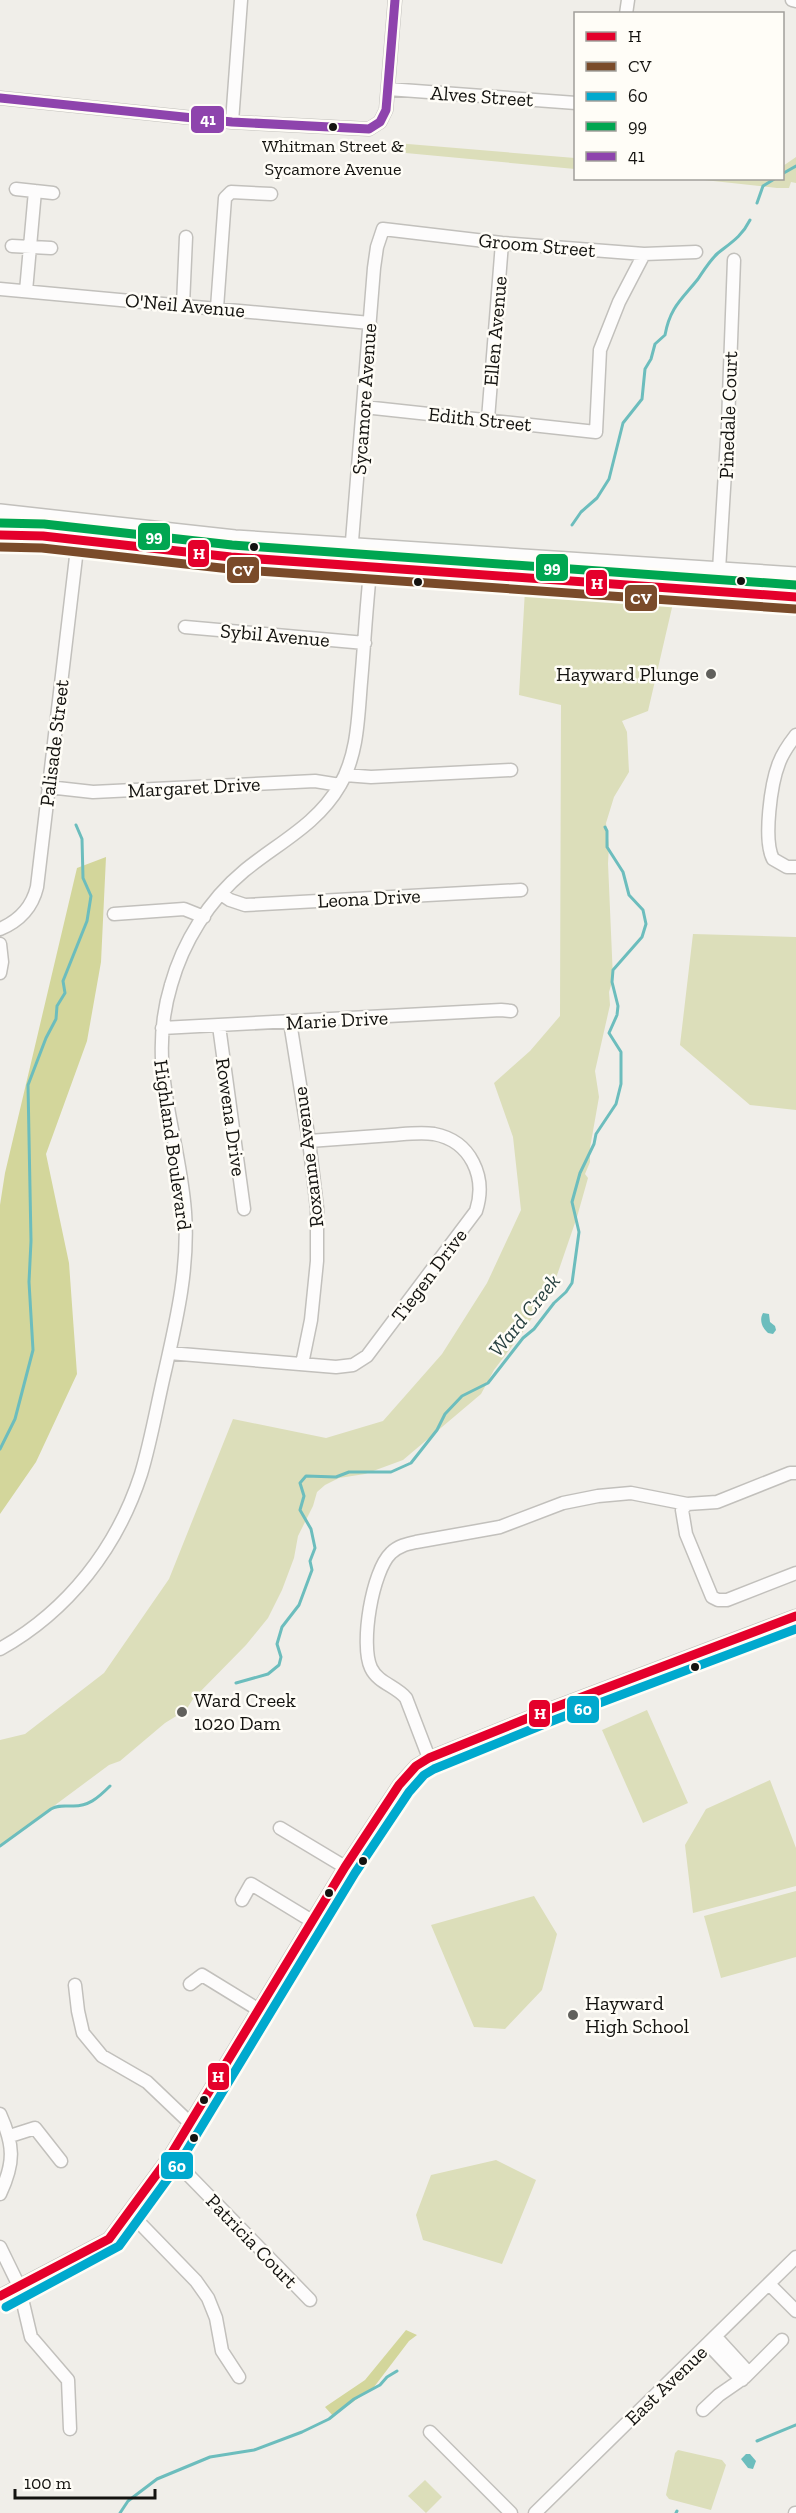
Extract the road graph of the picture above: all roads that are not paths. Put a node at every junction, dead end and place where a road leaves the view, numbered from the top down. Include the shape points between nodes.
1 (241, 0) edge
2 (395, 0) edge
3 (388, 89) junction
4 (0, 98) edge
5 (574, 104) edge
6 (232, 122) junction
7 (16, 189) dead end
8 (35, 191) junction
9 (53, 192) dead end
10 (271, 194) dead end
11 (380, 233) joint
12 (186, 237) dead end
13 (502, 243) junction
14 (12, 246) dead end
15 (30, 247) junction
16 (51, 248) dead end
17 (696, 252) dead end
18 (644, 254) junction
19 (734, 260) dead end
20 (0, 289) edge
21 (26, 291) junction
22 (183, 305) junction
23 (217, 308) junction
24 (370, 323) junction
25 (364, 407) junction
26 (488, 419) junction
27 (0, 512) edge
28 (0, 535) edge
29 (78, 540) junction
30 (353, 545) junction
31 (373, 546) junction
32 (350, 566) junction
33 (370, 567) junction
34 (719, 570) junction
35 (796, 575) edge
36 (796, 597) edge
37 (184, 627) dead end
38 (365, 643) junction
39 (796, 735) edge
40 (511, 770) dead end
41 (342, 780) junction
42 (48, 787) junction
43 (796, 867) edge
44 (521, 890) dead end
45 (221, 894) junction
46 (114, 914) dead end
47 (204, 917) junction
48 (0, 929) edge
49 (0, 944) edge
50 (0, 973) edge
51 (512, 1011) dead end
52 (290, 1022) junction
53 (219, 1026) junction
54 (162, 1028) junction
55 (309, 1141) junction
56 (244, 1209) dead end
57 (169, 1353) junction
58 (302, 1364) junction
59 (796, 1473) edge
60 (687, 1504) junction
61 (796, 1573) edge
62 (796, 1616) edge
63 (0, 1649) edge
64 (429, 1758) junction
65 (280, 1828) dead end
66 (345, 1867) junction
67 (242, 1900) dead end
68 (312, 1921) junction
69 (190, 1984) dead end
70 (75, 1985) dead end
71 (259, 2010) junction
72 (0, 2114) edge
73 (190, 2123) junction
74 (10, 2136) junction
75 (170, 2156) junction
76 (61, 2161) dead end
77 (0, 2194) edge
78 (129, 2212) junction
79 (0, 2247) edge
80 (796, 2257) edge
81 (769, 2284) junction
82 (20, 2286) junction
83 (0, 2296) edge
84 (310, 2300) dead end
85 (796, 2311) edge
86 (712, 2340) junction
87 (782, 2340) dead end
88 (745, 2376) junction
89 (239, 2377) dead end
90 (703, 2410) dead end
91 (70, 2429) dead end
92 (430, 2432) dead end
93 (511, 2513) edge
94 (535, 2513) edge

1 - 6 street
2 - 3 street
3 - 5 street, Alves Street
3 - 6 street via 383,118 369,129
4 - 6 street
7 - 8 street
8 - 9 street
8 - 15 street
10 - 23 street via 231,192 225,198
11 - 13 street, Groom Street via 390,229
11 - 24 street, Sycamore Avenue
12 - 22 street
13 - 18 street, Groom Street
13 - 26 street, Ellen Avenue
14 - 15 street
15 - 16 street
15 - 21 street
17 - 18 street, Groom Street
18 - 26 street, Edith Street via 600,350 596,432
19 - 34 street, Pinedale Court
20 - 21 street, O'Neil Avenue
21 - 22 street, O'Neil Avenue
22 - 23 street, O'Neil Avenue
23 - 24 street, O'Neil Avenue
24 - 25 street, Sycamore Avenue
25 - 26 street, Edith Street
25 - 30 street, Sycamore Avenue
27 - 30 main road via 236,538
28 - 29 main road
29 - 32 main road
29 - 42 street, Palisade Street
30 - 31 main road
30 - 32 street, Sycamore Avenue
31 - 33 street, Highland Boulevard
31 - 34 main road
32 - 33 main road
33 - 36 main road
33 - 38 street, Highland Boulevard
34 - 35 main road
37 - 38 street, Sybil Avenue
38 - 41 street, Highland Boulevard via 356,738
39 - 43 street via 774,776 769,845 773,859
40 - 41 street, Margaret Drive
41 - 42 street, Margaret Drive via 93,792
41 - 45 street, Highland Boulevard via 314,819 242,873
42 - 48 street, Palisade Street via 35,896 23,915
44 - 45 street, Leona Drive via 245,905
45 - 47 street, Highland Boulevard
46 - 47 street via 184,909
47 - 54 street, Highland Boulevard via 177,966
49 - 50 street
51 - 52 street, Marie Drive
52 - 53 street, Marie Drive
52 - 55 street, Roxanne Avenue
53 - 54 street, Marie Drive
53 - 56 street, Rowena Drive
54 - 57 street, Highland Boulevard via 162,1074 180,1173 186,1233 182,1294
55 - 58 street, Roxanne Avenue via 317,1208 317,1261
55 - 58 street, Tiegen Drive via 423,1133 440,1136 470,1156 478,1172 480,1189 476,1211 468,1225 363,1359 342,1368
57 - 58 street, Tiegen Drive
57 - 63 street, Highland Boulevard via 141,1473 111,1542 64,1601 40,1623
59 - 60 street via 717,1502
60 - 61 street via 682,1510 686,1534 712,1597 727,1600
60 - 64 street via 631,1493 598,1496 563,1503 500,1527 402,1545 391,1553 382,1564 372,1598 365,1647 374,1674 405,1698
62 - 64 street
64 - 66 street via 399,1785
65 - 66 street
66 - 68 street
67 - 68 street via 251,1884
68 - 71 street
69 - 71 street via 202,1975
70 - 73 street via 83,2033 102,2056 147,2082
71 - 73 street
72 - 74 street
73 - 75 street
74 - 76 street via 35,2128
74 - 77 street via 12,2164
75 - 78 street
75 - 84 street, Patricia Court
78 - 82 street via 109,2239
78 - 89 street via 208,2298 222,2351
79 - 82 street
80 - 81 street, East Avenue
81 - 85 street
81 - 86 street, East Avenue
82 - 83 street
82 - 91 street via 31,2337 68,2380
86 - 88 street
86 - 94 street, East Avenue
87 - 88 street
88 - 90 street
92 - 93 street

